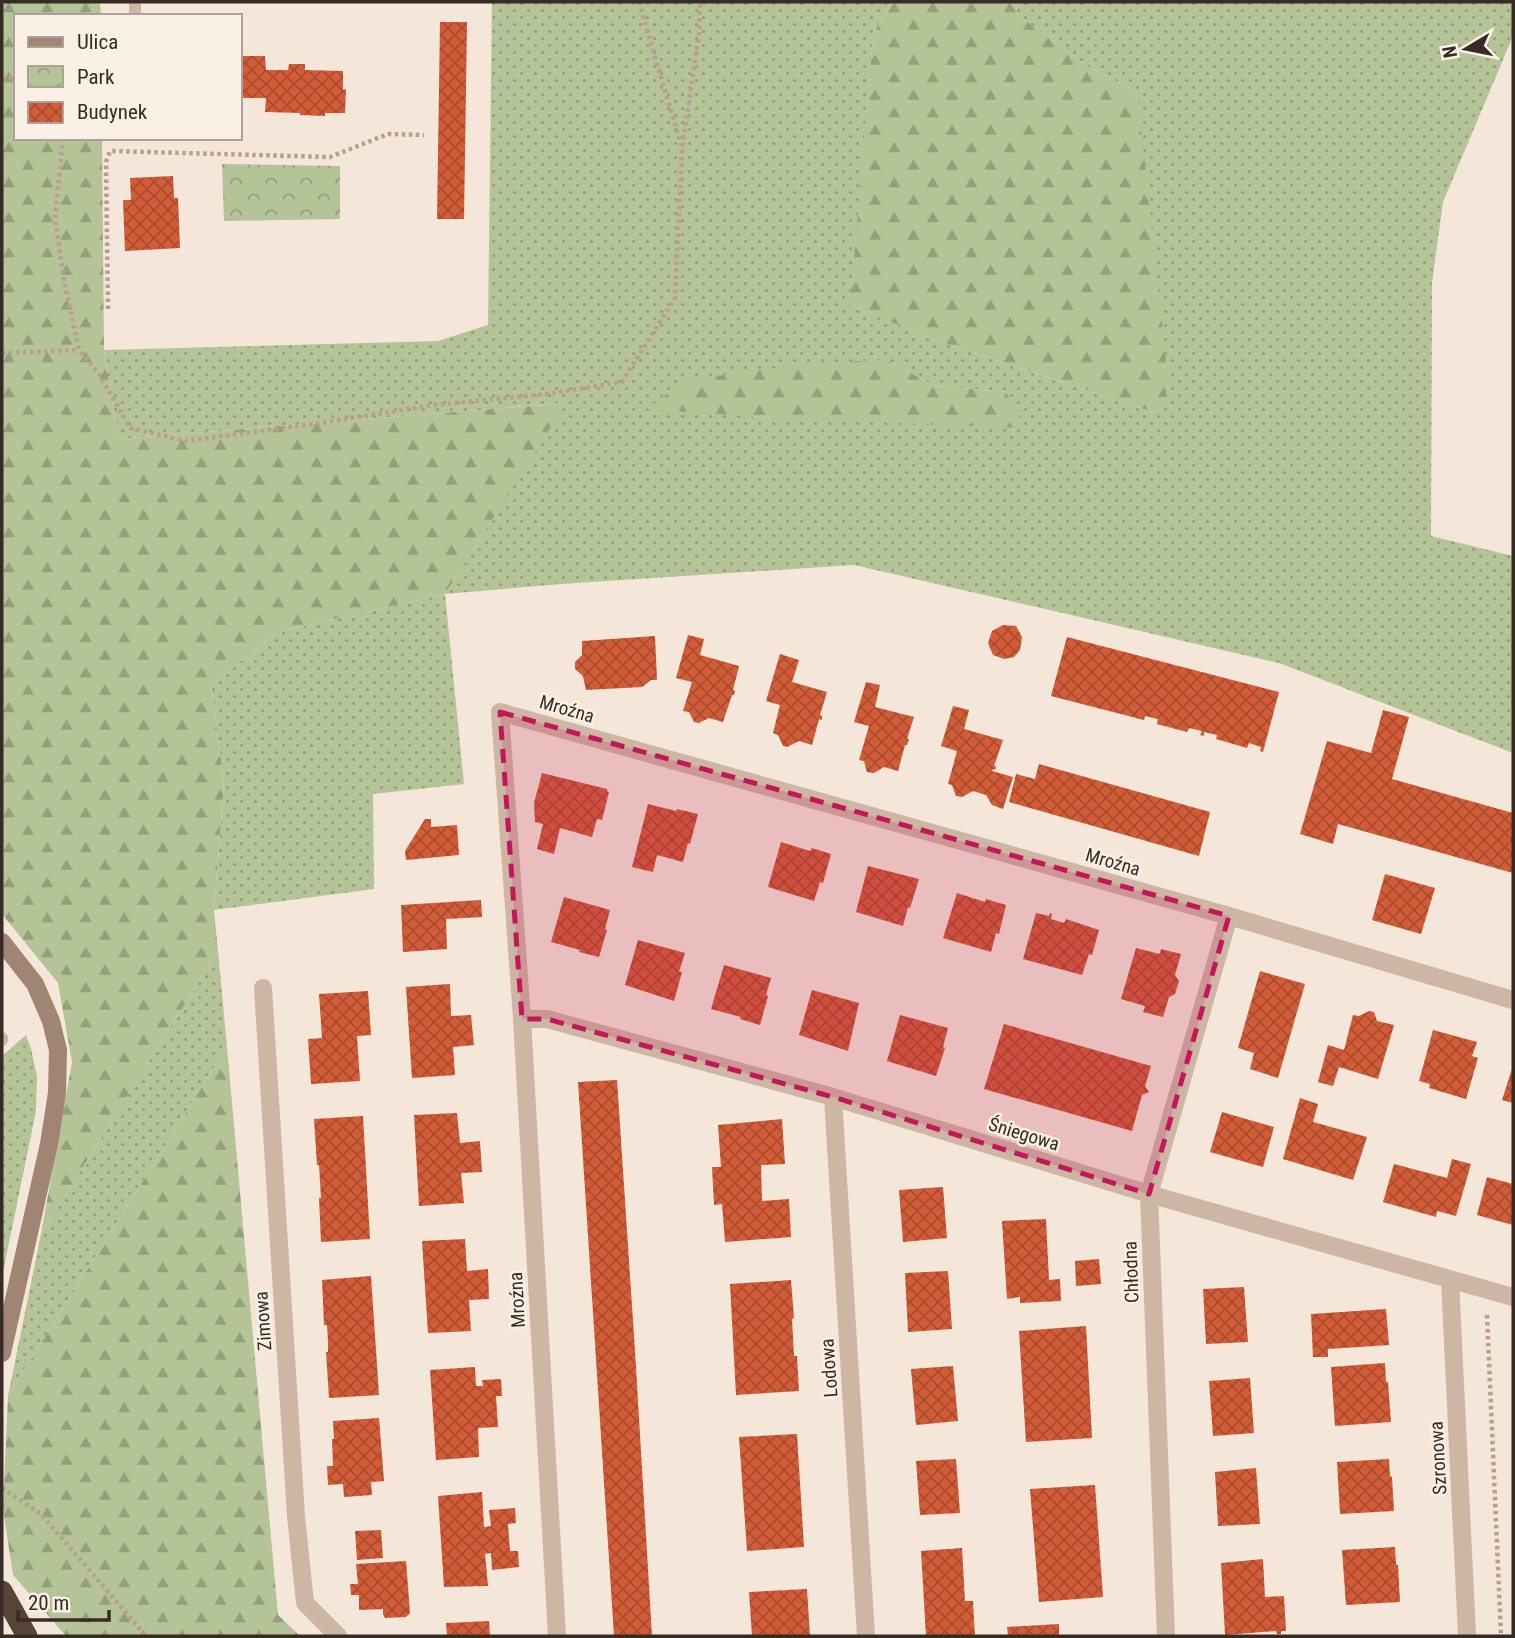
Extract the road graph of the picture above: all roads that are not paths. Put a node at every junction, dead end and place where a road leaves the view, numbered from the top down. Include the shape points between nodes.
1 (1229, 916) junction
2 (2, 942) edge
3 (263, 988) dead end
4 (1513, 1000) edge
5 (522, 1019) junction
6 (833, 1097) junction
7 (1149, 1194) junction
8 (1450, 1279) junction
9 (1513, 1297) edge
10 (2, 1353) edge
11 (2, 1591) edge
12 (27, 1636) edge
13 (338, 1636) edge
14 (557, 1636) edge
15 (866, 1636) edge
16 (1166, 1636) edge
17 (1467, 1636) edge

1 - 4 street, Mroźna
1 - 5 street, Mroźna via 500,712
1 - 7 street, Chłodna
2 - 10 street via 36,984 58,1051 49,1144
3 - 13 street, Zimowa via 305,1603
5 - 6 street, Śniegowa via 547,1019
5 - 14 street, Mroźna
6 - 7 street, Śniegowa
6 - 15 street, Lodowa
7 - 8 street, Śniegowa
7 - 16 street, Chłodna
8 - 9 street, Śniegowa
8 - 17 street, Szronowa
11 - 12 highway

